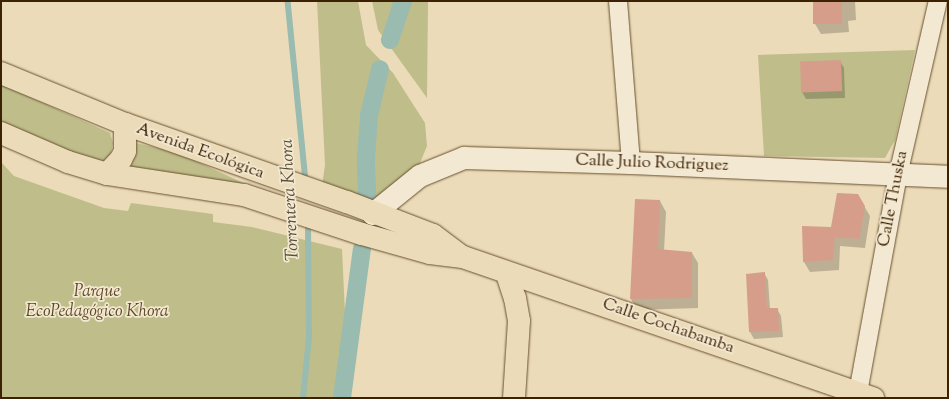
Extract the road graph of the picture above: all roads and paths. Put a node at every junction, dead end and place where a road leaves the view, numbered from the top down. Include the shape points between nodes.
1 (618, 1) edge
2 (938, 1) edge
3 (1, 73) edge
4 (125, 124) junction
5 (2, 137) edge
6 (631, 163) junction
7 (106, 174) junction
8 (898, 175) junction
9 (948, 177) edge
10 (373, 214) junction
11 (333, 224) junction
12 (463, 258) junction
13 (506, 274) junction
14 (862, 396) edge
15 (514, 398) edge

1 - 6 street
2 - 8 street, Calle Thuska
3 - 4 main road, Avenida Ecológica
4 - 7 main road via 125,151 121,159
4 - 10 main road, Avenida Ecológica
5 - 7 main road, Avenida Ecológica
6 - 8 main road, Calle Julio Rodriguez
6 - 10 main road, Calle Julio Rodriguez via 464,158 420,176
7 - 11 main road, Avenida Ecológica via 221,190
8 - 9 main road, Calle Julio Rodriguez
8 - 14 street, Calle Thuska
10 - 11 main road
10 - 12 main road, Avenida Ecológica via 433,236
11 - 12 main road, Avenida Ecológica via 430,252
12 - 13 main road, Calle Cochabamba
13 - 14 main road, Calle Cochabamba
13 - 15 main road via 515,298 518,321

